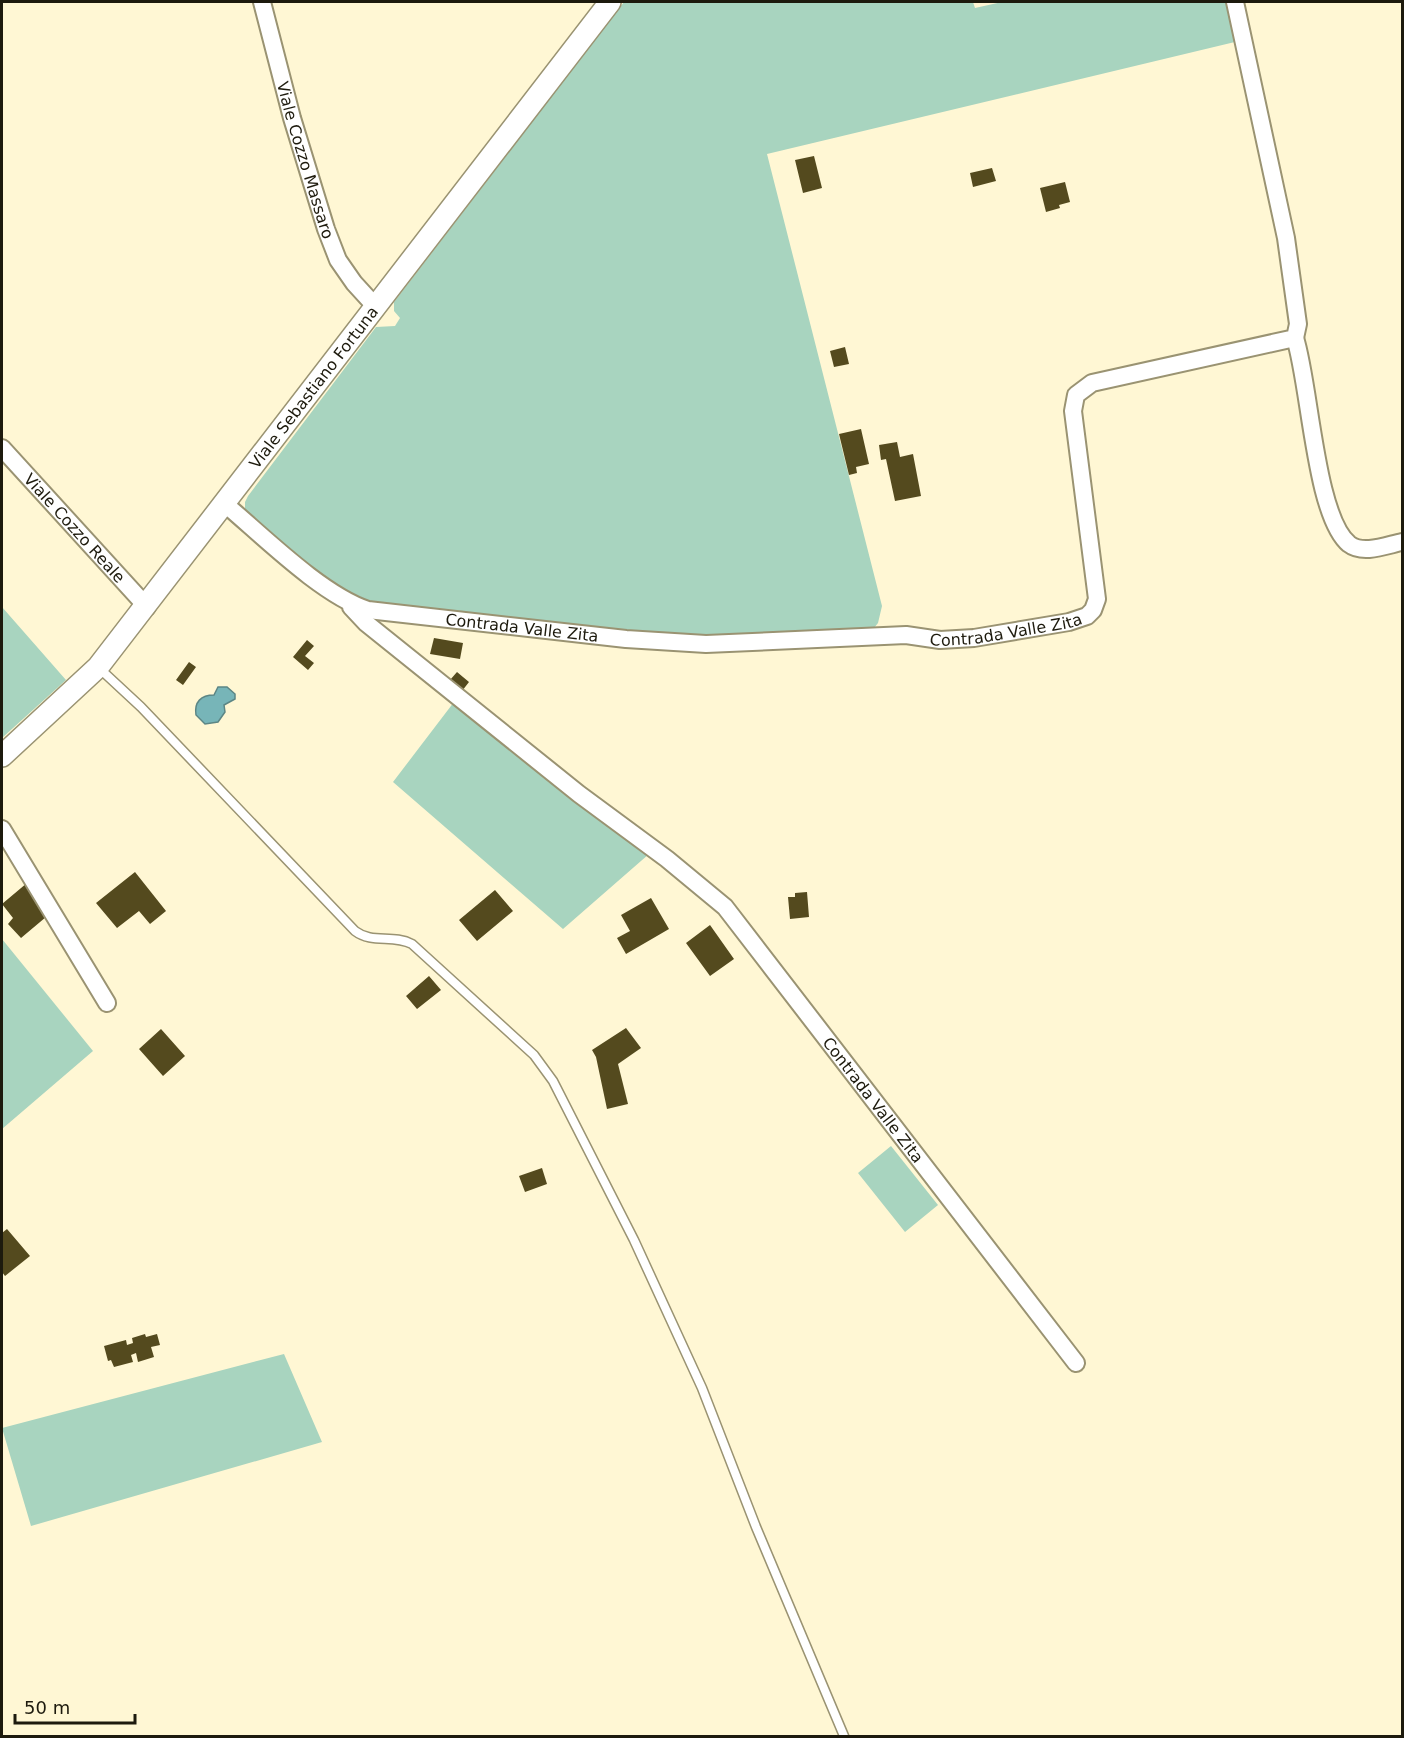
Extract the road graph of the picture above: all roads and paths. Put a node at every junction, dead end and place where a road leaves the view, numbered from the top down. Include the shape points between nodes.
1 (262, 2) edge
2 (610, 2) edge
3 (1235, 2) edge
4 (375, 306) junction
5 (1295, 338) junction
6 (2, 448) edge
7 (225, 504) junction
8 (1402, 542) edge
9 (348, 604) junction
10 (147, 607) junction
11 (98, 667) junction
12 (2, 756) edge
13 (2, 829) edge
14 (107, 1003) dead end
15 (1076, 1363) dead end
16 (844, 1737) edge

1 - 4 street, Viale Cozzo Massaro via 326,229 338,260
2 - 4 street, Viale Sebastiano Fortuna
3 - 5 street via 1286,238 1296,314
4 - 7 street, Viale Sebastiano Fortuna
5 - 8 street via 1302,358 1318,467 1340,533 1350,545 1366,550
5 - 9 street, Contrada Valle Zita via 1092,383 1076,395 1073,411 1097,599 1087,616 1069,622 974,638 940,640 906,635 706,644 626,639 368,610
6 - 10 street, Viale Cozzo Reale
7 - 9 street, Contrada Valle Zita
7 - 10 street, Viale Sebastiano Fortuna
9 - 15 street, Contrada Valle Zita via 366,623 725,907
10 - 11 street, Viale Sebastiano Fortuna
11 - 12 street, Viale Sebastiano Fortuna
11 - 16 lane via 355,931 372,939 396,937 412,944 534,1055 553,1081 634,1240 702,1388
13 - 14 street

